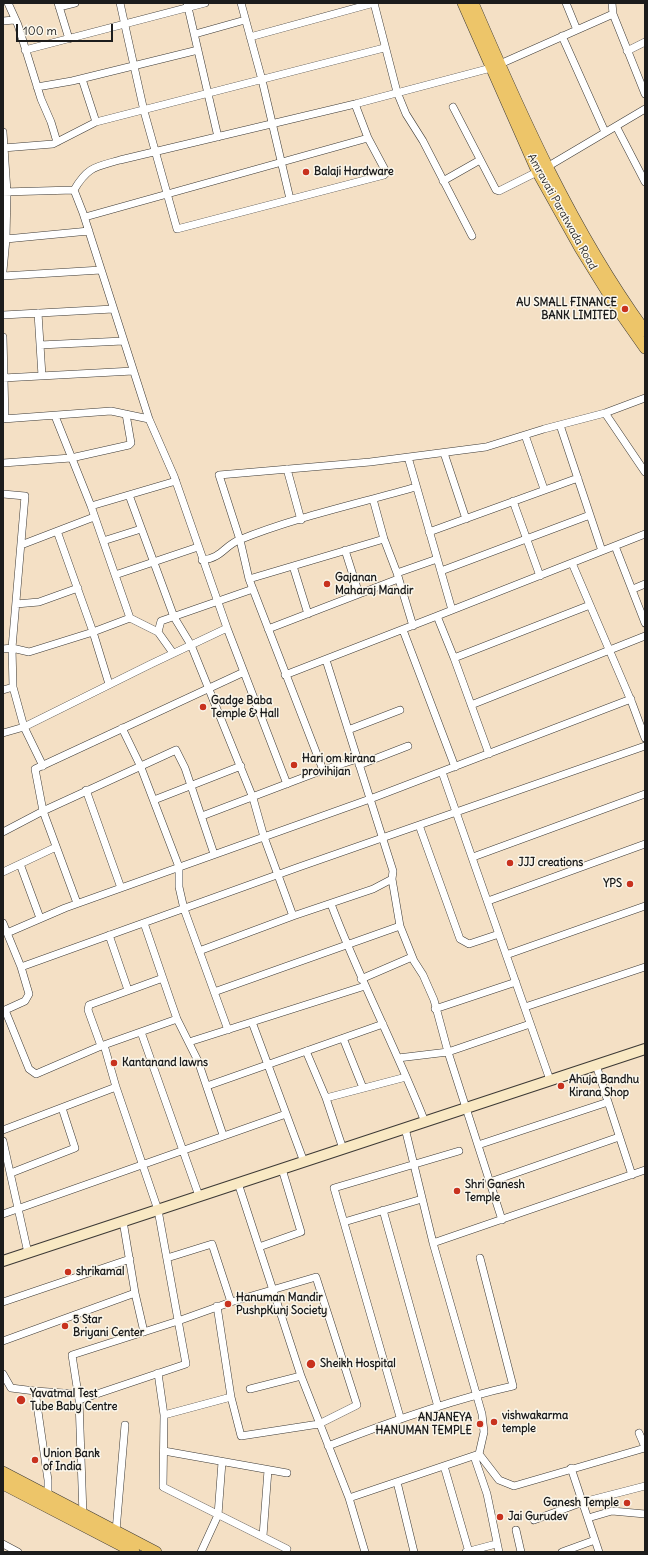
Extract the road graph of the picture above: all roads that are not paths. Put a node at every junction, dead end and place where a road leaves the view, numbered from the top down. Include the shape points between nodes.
1 (8, 3) edge
2 (75, 3) edge
3 (120, 3) edge
4 (205, 3) edge
5 (240, 3) edge
6 (374, 3) edge
7 (463, 3) edge
8 (474, 3) edge
9 (566, 3) edge
10 (612, 3) edge
11 (59, 5) edge
12 (187, 5) edge
13 (613, 14) junction
14 (14, 20) junction
15 (245, 20) junction
16 (3, 21) edge
17 (125, 25) junction
18 (577, 30) junction
19 (195, 34) junction
20 (562, 36) junction
21 (250, 37) junction
22 (69, 39) junction
23 (645, 42) edge
24 (384, 48) junction
25 (25, 50) junction
26 (198, 50) junction
27 (628, 51) junction
28 (134, 66) junction
29 (495, 66) junction
30 (642, 78) edge
31 (82, 79) junction
32 (262, 79) junction
33 (37, 87) junction
34 (396, 92) junction
35 (207, 93) junction
36 (645, 94) edge
37 (355, 104) junction
38 (453, 107) dead end
39 (645, 109) edge
40 (144, 111) junction
41 (96, 122) junction
42 (272, 123) junction
43 (616, 126) junction
44 (3, 132) edge
45 (605, 132) junction
46 (218, 137) junction
47 (368, 138) junction
48 (57, 142) junction
49 (4, 148) edge
50 (155, 152) junction
51 (480, 160) junction
52 (282, 162) junction
53 (542, 169) junction
54 (443, 181) junction
55 (645, 182) edge
56 (74, 190) junction
57 (5, 192) edge
58 (166, 195) junction
59 (290, 199) junction
60 (85, 217) junction
61 (89, 231) junction
62 (472, 236) dead end
63 (6, 239) junction
64 (101, 270) junction
65 (3, 271) edge
66 (3, 276) edge
67 (113, 309) junction
68 (38, 313) junction
69 (3, 315) edge
70 (645, 330) edge
71 (3, 337) edge
72 (123, 340) junction
73 (40, 346) junction
74 (645, 348) edge
75 (133, 371) junction
76 (42, 376) junction
77 (4, 378) edge
78 (645, 398) edge
79 (605, 413) junction
80 (126, 414) junction
81 (55, 416) junction
82 (4, 419) edge
83 (149, 419) junction
84 (560, 425) junction
85 (525, 435) junction
86 (444, 453) junction
87 (408, 457) junction
88 (71, 458) junction
89 (3, 463) edge
90 (287, 469) junction
91 (645, 472) edge
92 (578, 478) junction
93 (176, 481) junction
94 (416, 487) junction
95 (544, 489) junction
96 (3, 494) edge
97 (129, 495) junction
98 (373, 499) junction
99 (513, 501) junction
100 (91, 506) junction
101 (590, 515) junction
102 (94, 517) junction
103 (466, 519) junction
104 (301, 520) junction
105 (142, 529) junction
106 (58, 531) junction
107 (429, 532) junction
108 (645, 534) edge
109 (525, 538) junction
110 (384, 539) junction
111 (240, 540) junction
112 (103, 541) junction
113 (20, 545) junction
114 (615, 546) junction
115 (198, 547) junction
116 (345, 550) junction
117 (602, 551) junction
118 (437, 559) junction
119 (202, 560) junction
120 (154, 562) junction
121 (572, 563) junction
122 (293, 566) junction
123 (441, 571) junction
124 (115, 575) junction
125 (398, 576) junction
126 (540, 576) junction
127 (249, 579) junction
128 (645, 584) edge
129 (78, 588) junction
130 (253, 589) junction
131 (633, 589) junction
132 (358, 594) junction
133 (217, 602) junction
134 (16, 604) junction
135 (590, 605) junction
136 (452, 610) junction
137 (308, 614) junction
138 (437, 616) junction
139 (174, 617) junction
140 (130, 618) junction
141 (645, 623) edge
142 (413, 626) junction
143 (227, 628) junction
144 (268, 629) junction
145 (403, 630) junction
146 (93, 632) junction
147 (158, 632) junction
148 (645, 636) edge
149 (191, 645) junction
150 (12, 648) junction
151 (3, 649) edge
152 (609, 650) junction
153 (173, 653) junction
154 (454, 658) junction
155 (326, 660) junction
156 (244, 672) junction
157 (285, 675) junction
158 (109, 684) junction
159 (13, 687) junction
160 (209, 687) junction
161 (3, 690) edge
162 (631, 699) junction
163 (471, 705) junction
164 (400, 710) dead end
165 (24, 727) junction
166 (122, 728) junction
167 (348, 730) junction
168 (3, 733) edge
169 (645, 738) edge
170 (408, 746) dead end
171 (644, 748) edge
172 (489, 754) junction
173 (358, 762) junction
174 (140, 765) junction
175 (43, 766) junction
176 (241, 766) junction
177 (455, 767) junction
178 (322, 770) junction
179 (442, 772) junction
180 (287, 784) junction
181 (191, 786) junction
182 (86, 790) junction
183 (645, 794) edge
184 (253, 798) junction
185 (370, 799) junction
186 (154, 800) junction
187 (43, 810) junction
188 (456, 812) junction
189 (202, 816) junction
190 (420, 825) junction
191 (3, 832) edge
192 (264, 836) junction
193 (381, 838) junction
194 (645, 844) edge
195 (56, 847) junction
196 (214, 854) junction
197 (473, 857) junction
198 (20, 864) junction
199 (179, 867) junction
200 (3, 872) edge
201 (279, 874) junction
202 (392, 879) junction
203 (121, 888) junction
204 (488, 901) junction
205 (77, 903) junction
206 (331, 904) junction
207 (645, 906) edge
208 (184, 908) junction
209 (293, 916) junction
210 (40, 918) junction
211 (144, 923) junction
212 (3, 924) edge
213 (400, 926) junction
214 (7, 933) junction
215 (499, 934) junction
216 (109, 935) junction
217 (346, 944) junction
218 (199, 951) junction
219 (506, 954) junction
220 (412, 958) junction
221 (645, 966) edge
222 (21, 967) junction
223 (162, 978) junction
224 (362, 979) junction
225 (516, 982) junction
226 (365, 986) junction
227 (128, 990) junction
228 (214, 992) junction
229 (525, 1007) junction
230 (435, 1009) junction
231 (4, 1010) edge
232 (177, 1019) junction
233 (252, 1022) junction
234 (383, 1024) junction
235 (530, 1024) junction
236 (228, 1030) junction
237 (141, 1032) junction
238 (342, 1038) junction
239 (189, 1042) junction
240 (103, 1046) junction
241 (645, 1049) edge
242 (306, 1051) junction
243 (448, 1052) junction
244 (398, 1058) junction
245 (267, 1064) junction
246 (596, 1065) junction
247 (406, 1077) junction
248 (550, 1080) junction
249 (207, 1086) junction
250 (116, 1087) junction
251 (363, 1088) junction
252 (326, 1098) junction
253 (608, 1102) junction
254 (62, 1108) junction
255 (466, 1108) junction
256 (286, 1114) junction
257 (425, 1122) junction
258 (405, 1128) junction
259 (3, 1130) edge
260 (223, 1135) junction
261 (620, 1137) junction
262 (3, 1142) edge
263 (478, 1145) junction
264 (343, 1149) junction
265 (182, 1150) junction
266 (459, 1151) dead end
267 (304, 1162) junction
268 (143, 1164) junction
269 (414, 1165) junction
270 (282, 1169) junction
271 (645, 1170) edge
272 (11, 1172) junction
273 (632, 1175) junction
274 (490, 1182) junction
275 (238, 1183) junction
276 (199, 1196) junction
277 (422, 1199) junction
278 (18, 1208) junction
279 (158, 1210) junction
280 (383, 1210) junction
281 (3, 1214) edge
282 (502, 1220) junction
283 (123, 1221) junction
284 (344, 1222) junction
285 (433, 1243) junction
286 (258, 1247) junction
287 (28, 1253) junction
288 (167, 1258) junction
289 (480, 1258) dead end
290 (130, 1259) junction
291 (3, 1261) edge
292 (272, 1288) junction
293 (135, 1293) junction
294 (3, 1302) edge
295 (231, 1302) junction
296 (217, 1306) junction
297 (178, 1321) junction
298 (144, 1332) junction
299 (3, 1341) edge
300 (158, 1373) junction
301 (3, 1374) edge
302 (301, 1376) junction
303 (3, 1386) edge
304 (11, 1388) junction
305 (250, 1389) dead end
306 (35, 1391) junction
307 (476, 1394) junction
308 (79, 1397) junction
309 (231, 1397) junction
310 (438, 1407) junction
311 (164, 1415) junction
312 (400, 1417) junction
313 (319, 1424) junction
314 (125, 1425) dead end
315 (639, 1433) dead end
316 (328, 1446) junction
317 (645, 1447) edge
318 (164, 1451) junction
319 (477, 1455) junction
320 (222, 1462) junction
321 (444, 1466) junction
322 (571, 1468) junction
323 (268, 1470) junction
324 (3, 1472) edge
325 (287, 1473) dead end
326 (397, 1482) junction
327 (3, 1484) edge
328 (645, 1486) edge
329 (48, 1496) junction
330 (349, 1498) junction
331 (583, 1502) junction
332 (645, 1514) edge
333 (84, 1515) junction
334 (218, 1515) junction
335 (588, 1518) junction
336 (534, 1520) dead end
337 (97, 1527) junction
338 (516, 1530) dead end
339 (116, 1531) junction
340 (263, 1536) junction
341 (595, 1540) junction
342 (3, 1544) edge
343 (496, 1544) junction
344 (3, 1548) edge
345 (288, 1549) dead end
346 (5, 1552) edge
347 (18, 1552) edge
348 (134, 1552) edge
349 (156, 1552) edge
350 (201, 1552) edge
351 (366, 1552) edge
352 (414, 1552) edge
353 (468, 1552) edge
354 (499, 1552) edge
355 (521, 1552) edge
356 (562, 1552) edge
357 (598, 1552) edge

1 - 14 street
2 - 11 street
3 - 17 street
4 - 12 street
5 - 15 street
6 - 21 street
6 - 24 street
7 - 29 main road, Amravati Paratwada Road
8 - 29 main road, Amravati Paratwada Road
9 - 18 street
10 - 13 street
11 - 22 street
12 - 17 street
12 - 19 street
13 - 18 street
13 - 27 street
14 - 16 street
14 - 25 street via 18,25
15 - 19 street
15 - 21 street
17 - 22 street
17 - 28 street
18 - 20 street
19 - 26 street
20 - 29 street
20 - 45 street
21 - 32 street
22 - 25 street
23 - 27 street
24 - 32 street
24 - 34 street
25 - 33 street
26 - 28 street
26 - 35 street
27 - 30 street
28 - 31 street
28 - 40 street
29 - 34 street
29 - 53 main road, Amravati Paratwada Road
30 - 36 street
31 - 33 street
31 - 41 street
32 - 35 street
32 - 42 street
33 - 48 street
34 - 37 street
34 - 54 street
35 - 40 street
35 - 46 street
37 - 42 street
37 - 47 street
38 - 51 street
39 - 43 street
40 - 41 street
40 - 50 street
41 - 48 street
42 - 46 street
42 - 52 street
43 - 45 street
43 - 55 street
44 - 49 street
45 - 53 street
46 - 50 street
47 - 52 street
47 - 59 street via 386,171 384,175
48 - 49 street via 33,147
49 - 57 street
50 - 56 street via 96,167 83,175
50 - 58 street
51 - 53 street via 496,190 499,191
51 - 54 street
52 - 58 street
52 - 59 street
53 - 70 main road, Amravati Paratwada Road via 593,253
53 - 74 main road, Amravati Paratwada Road via 580,248
54 - 62 street
56 - 57 street
56 - 60 street
57 - 63 street
58 - 59 street via 177,229
58 - 60 street
60 - 61 street
61 - 63 street
61 - 64 street
63 - 65 street
64 - 66 street
64 - 67 street
67 - 68 street
67 - 72 street
68 - 69 street
68 - 73 street
71 - 77 street
72 - 73 street
72 - 75 street
73 - 76 street
75 - 76 street
75 - 83 street
76 - 77 street
77 - 82 street
78 - 79 street
79 - 84 street
79 - 91 street
80 - 81 street via 111,411
80 - 83 street
80 - 88 street via 131,443 129,445
81 - 82 street
81 - 88 street
83 - 93 street
84 - 85 street
84 - 92 street
85 - 86 street via 486,447
85 - 95 street
86 - 87 street
86 - 103 street
87 - 90 street
87 - 94 street
88 - 89 street
88 - 100 street
90 - 104 street
90 - 111 street via 219,475
92 - 95 street
92 - 101 street
93 - 97 street
93 - 115 street
94 - 98 street
94 - 107 street
95 - 99 street
96 - 113 street via 25,496
97 - 100 street
97 - 105 street
98 - 104 street
98 - 110 street
99 - 103 street
99 - 109 street
100 - 102 street
101 - 109 street
101 - 117 street
102 - 106 street
102 - 112 street
103 - 107 street
104 - 111 street
105 - 112 street
105 - 120 street
106 - 113 street
106 - 129 street
107 - 118 street
108 - 114 street
109 - 123 street
109 - 126 street
110 - 116 street
110 - 125 street
111 - 119 street via 218,556
111 - 127 street
112 - 124 street
113 - 134 street
114 - 117 street
114 - 131 street
115 - 119 street
115 - 120 street
116 - 122 street
116 - 132 street
117 - 121 street
118 - 123 street
118 - 125 street
119 - 133 street
120 - 124 street
120 - 139 street
121 - 126 street
121 - 135 street
122 - 127 street
122 - 137 street
123 - 136 street
124 - 140 street
125 - 132 street
125 - 142 street
126 - 136 street
127 - 130 street
128 - 131 street
129 - 134 street via 39,602
129 - 146 street
130 - 133 street
130 - 144 street
131 - 141 street
132 - 137 street
133 - 139 street
133 - 143 street
134 - 150 street
135 - 152 street
135 - 154 street
136 - 138 street
137 - 144 street
138 - 142 street
138 - 154 street
139 - 147 street via 161,621
139 - 149 street
140 - 146 street
140 - 147 street
142 - 145 street
143 - 149 street
143 - 156 street
144 - 157 street
145 - 155 street
145 - 177 street
146 - 150 street via 29,652
146 - 158 street
147 - 153 street
148 - 152 street
149 - 153 street
149 - 160 street
150 - 151 street
150 - 159 street
152 - 162 street
152 - 163 street
153 - 158 street
154 - 163 street
155 - 157 street
155 - 167 street
156 - 160 street
156 - 180 street
157 - 178 street
158 - 165 street
159 - 161 street
159 - 165 street
160 - 166 street
160 - 176 street
162 - 169 street
162 - 172 street
163 - 172 street
164 - 167 street
165 - 168 street
165 - 175 street
166 - 174 street
166 - 175 street
167 - 173 street
170 - 173 street
171 - 188 street
172 - 177 street
173 - 178 street
173 - 185 street
174 - 181 street via 176,750
174 - 182 street
174 - 186 street
175 - 187 street via 35,769
176 - 181 street
176 - 184 street
177 - 179 street
178 - 180 street
179 - 185 street
179 - 188 street
180 - 184 street
181 - 186 street
181 - 189 street
182 - 187 street
182 - 203 street
183 - 197 street
184 - 189 street
184 - 192 street
185 - 192 street
185 - 193 street
186 - 199 street
187 - 191 street
187 - 195 street
188 - 190 street
188 - 197 street
189 - 196 street
190 - 193 street
190 - 215 street via 460,939 469,944
192 - 196 street
192 - 201 street
193 - 201 street
193 - 202 street via 393,872
194 - 204 street
195 - 198 street
195 - 205 street
196 - 199 street
197 - 204 street
198 - 200 street
198 - 210 street
199 - 203 street
199 - 208 street via 179,887
201 - 208 street
201 - 209 street
202 - 206 street via 373,889
202 - 213 street
203 - 205 street
204 - 215 street
205 - 210 street
206 - 209 street
206 - 217 street
207 - 219 street
208 - 211 street
208 - 218 street
209 - 218 street
210 - 214 street
211 - 216 street
211 - 223 street
212 - 214 street
213 - 217 street
213 - 220 street
214 - 222 street
215 - 219 street
216 - 222 street
216 - 227 street
217 - 224 street
217 - 228 street
218 - 228 street
219 - 225 street
220 - 224 street
220 - 230 street via 430,989
221 - 229 street
222 - 231 street via 28,998
223 - 227 street
223 - 232 street
224 - 226 street
225 - 229 street
225 - 230 street
226 - 233 street
226 - 234 street
227 - 240 street via 91,1003 88,1007
228 - 236 street
229 - 235 street
230 - 243 street
231 - 240 street via 33,1073 40,1073
232 - 237 street
232 - 239 street
233 - 236 street
233 - 245 street
234 - 238 street
234 - 244 street
235 - 243 street
235 - 248 street
236 - 239 street
237 - 240 street
237 - 265 street
238 - 242 street
238 - 251 street
239 - 249 street
240 - 250 street
241 - 246 street
242 - 245 street
242 - 252 street
243 - 244 street
243 - 255 street
244 - 247 street
245 - 249 street
245 - 256 street
246 - 248 street
246 - 253 street
247 - 251 street
247 - 257 street
248 - 255 street
249 - 260 street
250 - 254 street
250 - 268 street
251 - 252 street
252 - 264 street
253 - 261 street
253 - 263 street
254 - 259 street
254 - 272 street via 75,1148
255 - 257 street
255 - 263 street
256 - 260 street
256 - 267 street
257 - 258 street
258 - 264 street
258 - 269 street
260 - 265 street
261 - 273 street
261 - 274 street
262 - 272 street
263 - 274 street
264 - 267 street
265 - 268 street
265 - 276 street
266 - 269 street
267 - 270 street
268 - 278 street
268 - 279 street
269 - 277 street
269 - 284 street via 334,1188
270 - 275 street
270 - 286 street via 301,1232
271 - 273 street
272 - 278 street
273 - 282 street
274 - 282 street
275 - 276 street
275 - 286 street
276 - 279 street
277 - 280 street
277 - 285 street
278 - 281 street
278 - 287 street
279 - 283 street
279 - 288 street
280 - 284 street
280 - 310 street
282 - 285 street
283 - 287 street
283 - 290 street
284 - 312 street
285 - 307 street
286 - 292 street
287 - 291 street
288 - 295 street via 212,1244
288 - 297 street
289 - 307 street via 513,1386
290 - 293 street
290 - 294 street
292 - 295 street
292 - 302 street
292 - 313 street via 316,1277 358,1403 355,1407
293 - 298 street
293 - 299 street
295 - 296 street
296 - 297 street
296 - 309 street
297 - 298 street
297 - 300 street via 186,1364
298 - 308 street via 72,1355
300 - 308 street
300 - 311 street
301 - 304 street
302 - 305 street
302 - 313 street
303 - 304 street
304 - 306 street
306 - 308 street
306 - 329 street
307 - 310 street
307 - 319 street via 484,1432
308 - 333 street
309 - 311 street
309 - 313 street via 241,1436
310 - 312 street
311 - 318 street
312 - 316 street
313 - 316 street
314 - 339 street
315 - 317 street
316 - 330 street
317 - 322 street
318 - 320 street
318 - 334 street via 163,1487
319 - 321 street
319 - 322 street via 499,1480 514,1486
319 - 343 street
320 - 323 street
320 - 334 street
321 - 326 street
321 - 353 street
322 - 331 street
323 - 325 street
323 - 340 street
324 - 329 main road
326 - 330 street
326 - 352 street
327 - 337 main road
328 - 331 street
329 - 333 main road
330 - 351 street
331 - 335 street
331 - 336 street
332 - 335 street via 612,1511
333 - 337 main road
334 - 340 street
334 - 350 street
335 - 341 street
337 - 339 main road
337 - 348 main road
338 - 355 street
339 - 349 main road
340 - 345 street
341 - 356 street
341 - 357 street
342 - 347 street
343 - 353 street
343 - 354 street
344 - 346 street

